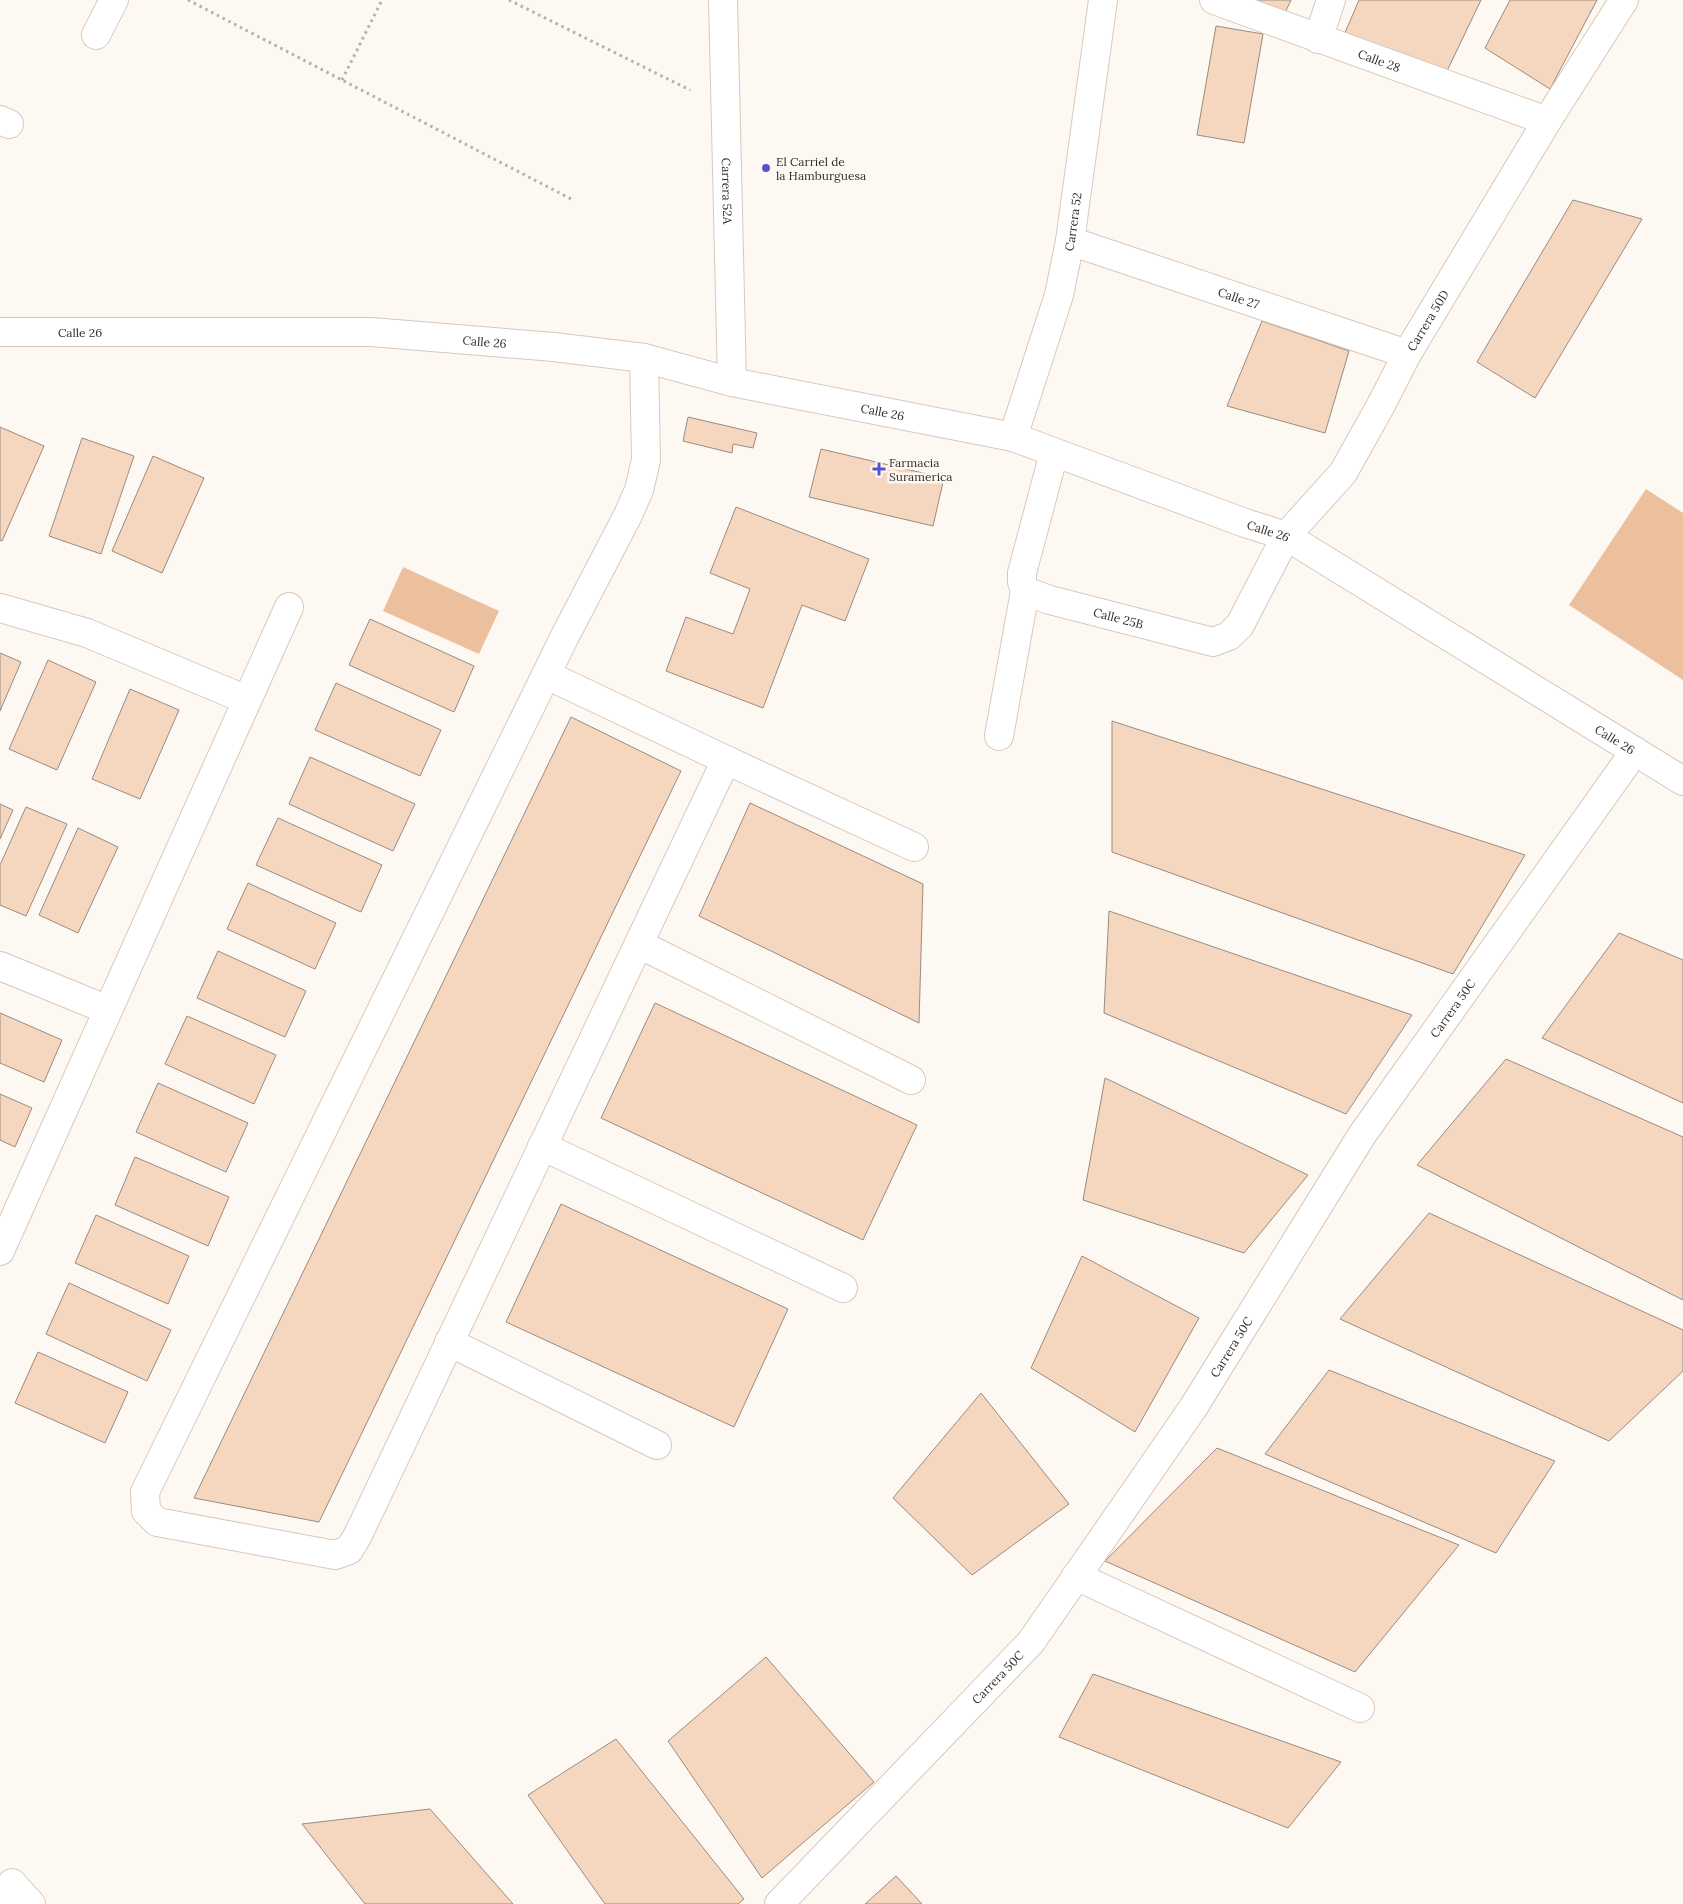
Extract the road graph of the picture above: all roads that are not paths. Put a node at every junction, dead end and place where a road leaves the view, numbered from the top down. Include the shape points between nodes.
1 (114, 0) edge
2 (723, 0) edge
3 (1103, 0) edge
4 (1214, 0) edge
5 (1332, 0) edge
6 (1624, 0) edge
7 (96, 35) dead end
8 (1318, 39) junction
9 (1547, 121) junction
10 (1070, 241) junction
11 (0, 332) edge
12 (1407, 354) junction
13 (644, 358) junction
14 (732, 382) junction
15 (1013, 437) junction
16 (1054, 453) junction
17 (1286, 536) junction
18 (1024, 582) junction
19 (289, 606) dead end
20 (0, 608) edge
21 (1229, 636) joint
22 (547, 674) junction
23 (247, 700) junction
24 (999, 736) dead end
25 (1635, 751) junction
26 (726, 760) junction
27 (1683, 781) edge
28 (914, 847) dead end
29 (639, 944) junction
30 (0, 966) edge
31 (108, 1010) junction
32 (911, 1080) dead end
33 (542, 1146) junction
34 (0, 1251) edge
35 (843, 1288) dead end
36 (449, 1342) junction
37 (657, 1445) dead end
38 (1076, 1576) junction
39 (1360, 1708) dead end
40 (6, 1891) edge
41 (31, 1904) edge
42 (779, 1904) edge

1 - 7 street
2 - 14 street, Carrera 52A
3 - 10 street, Carrera 52
4 - 8 street, Calle 28
5 - 8 street
6 - 9 street, Carrera 50D
8 - 9 street, Calle 28
9 - 12 street, Carrera 50D
10 - 12 street, Calle 27
10 - 15 street, Carrera 52 via 1059,295
11 - 13 street, Calle 26 via 371,332
12 - 17 street, Carrera 50D via 1342,473
13 - 14 street, Calle 26
13 - 22 street via 646,460 639,490
14 - 15 street, Calle 26
15 - 16 street, Calle 26
16 - 17 street, Calle 26
16 - 18 street
17 - 21 street, Carrera 50D via 1240,625
17 - 25 street, Calle 26
18 - 21 street, Calle 25B via 1050,600 1213,642
18 - 24 street
19 - 23 street
20 - 23 street via 87,633
22 - 26 street
22 - 36 street via 145,1492 146,1510 157,1522 336,1555 349,1550
23 - 31 street
25 - 27 street, Calle 26
25 - 38 street, Carrera 50C via 1362,1135 1193,1408
26 - 28 street
26 - 29 street
29 - 32 street
29 - 33 street
30 - 31 street
31 - 34 street
33 - 35 street
33 - 36 street
36 - 37 street
38 - 39 street
38 - 42 street, Carrera 50C via 1031,1642
40 - 41 street

